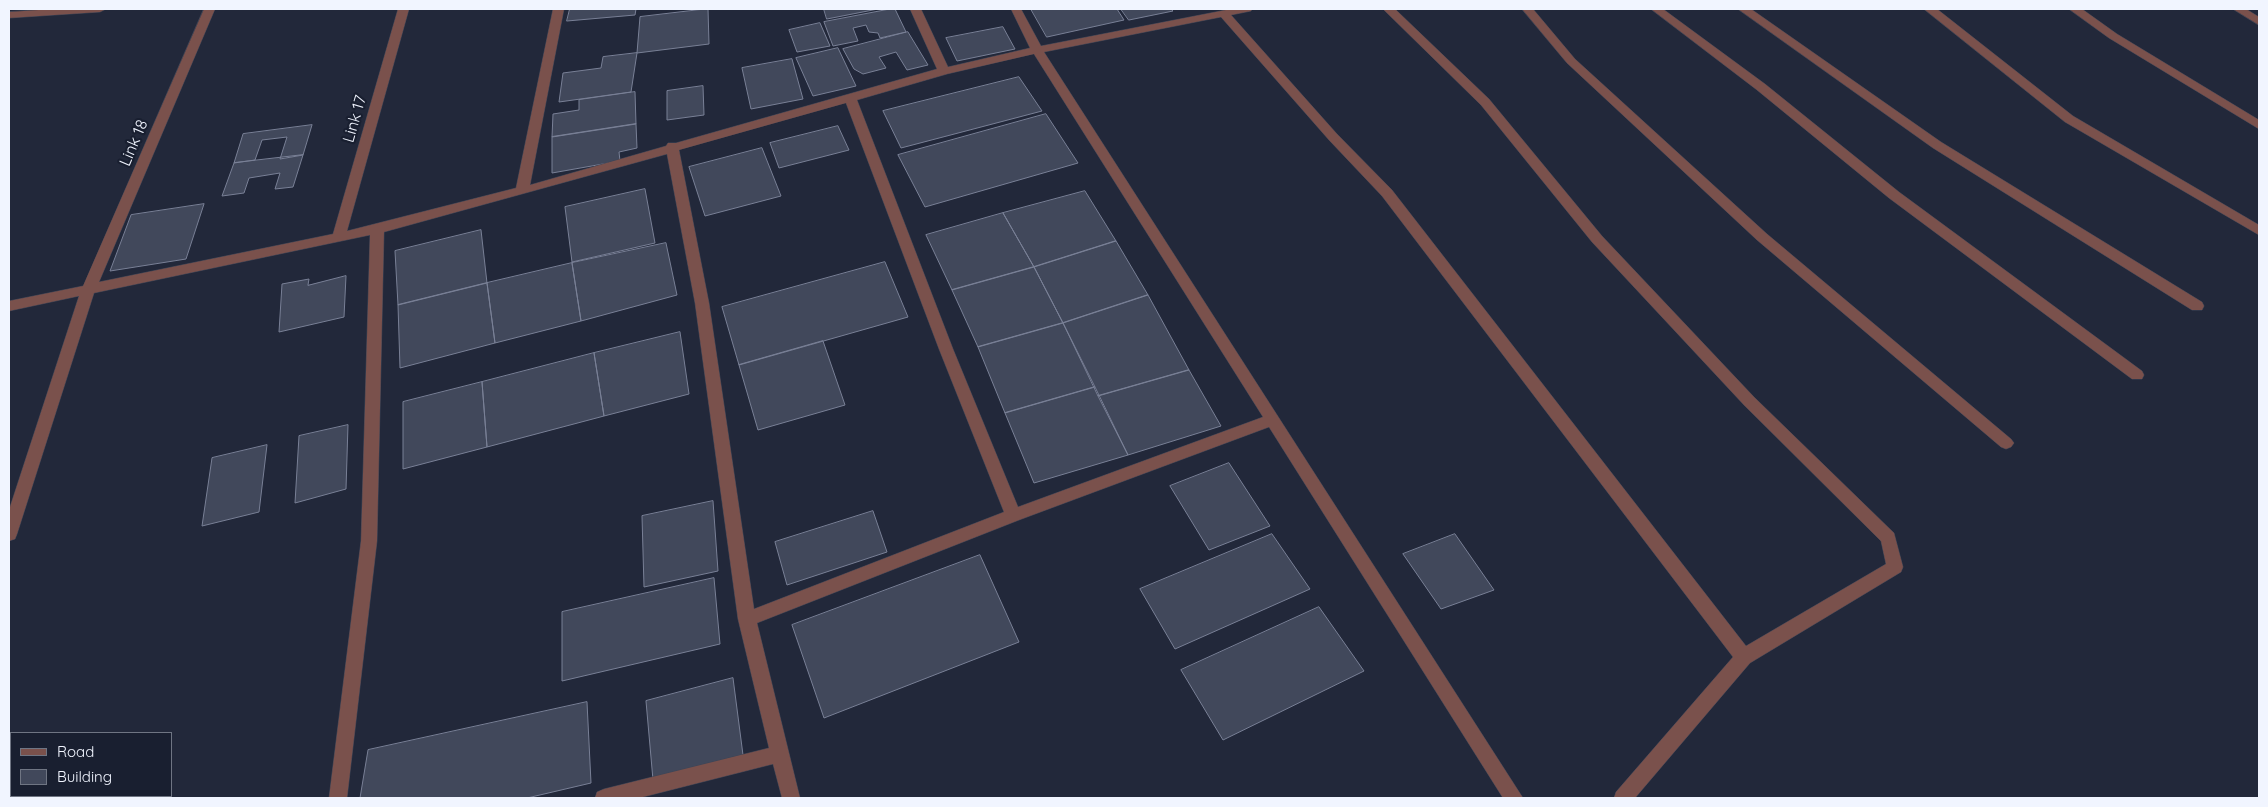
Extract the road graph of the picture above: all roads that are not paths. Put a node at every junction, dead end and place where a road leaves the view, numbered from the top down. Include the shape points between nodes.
1 (100, 9) edge
2 (209, 9) edge
3 (403, 9) edge
4 (558, 9) edge
5 (915, 9) edge
6 (1016, 9) edge
7 (1247, 9) edge
8 (1389, 9) edge
9 (1527, 9) edge
10 (1656, 9) edge
11 (1744, 9) edge
12 (1930, 9) edge
13 (2076, 9) edge
14 (2240, 9) edge
15 (1216, 13) edge
16 (9, 15) edge
17 (2259, 22) edge
18 (1037, 50) junction
19 (944, 71) junction
20 (850, 98) junction
21 (2259, 125) edge
22 (672, 146) junction
23 (522, 191) junction
24 (376, 229) junction
25 (2259, 231) edge
26 (338, 238) junction
27 (88, 291) junction
28 (9, 306) edge
29 (2197, 306) dead end
30 (2136, 375) dead end
31 (1272, 419) junction
32 (2006, 443) dead end
33 (1013, 515) junction
34 (9, 534) edge
35 (747, 619) junction
36 (1744, 657) junction
37 (780, 754) junction
38 (338, 798) edge
39 (604, 798) edge
40 (790, 798) edge
41 (1514, 798) edge
42 (1623, 798) edge

1 - 16 street
2 - 27 street, Link 18
3 - 26 street, Link 17
4 - 23 street
5 - 19 street
6 - 18 street
7 - 15 street
8 - 36 street via 1485,102 1597,239 1749,402 1888,538 1895,567
9 - 32 street via 1571,61 1762,237
10 - 30 street via 1761,87 1894,195
11 - 29 street via 1937,145
12 - 25 street via 2069,119
13 - 21 street via 2113,36
14 - 17 street
15 - 18 street
15 - 36 street via 1386,193
18 - 19 street
18 - 31 street
19 - 20 street
20 - 22 street
20 - 33 street
22 - 23 street
22 - 35 street via 702,303
23 - 24 street
24 - 26 street
24 - 38 street via 369,541
26 - 27 street
27 - 28 street
27 - 34 street, Link 18
31 - 33 street
31 - 41 street
33 - 35 street
35 - 37 street
36 - 42 street
37 - 39 street
37 - 40 street

